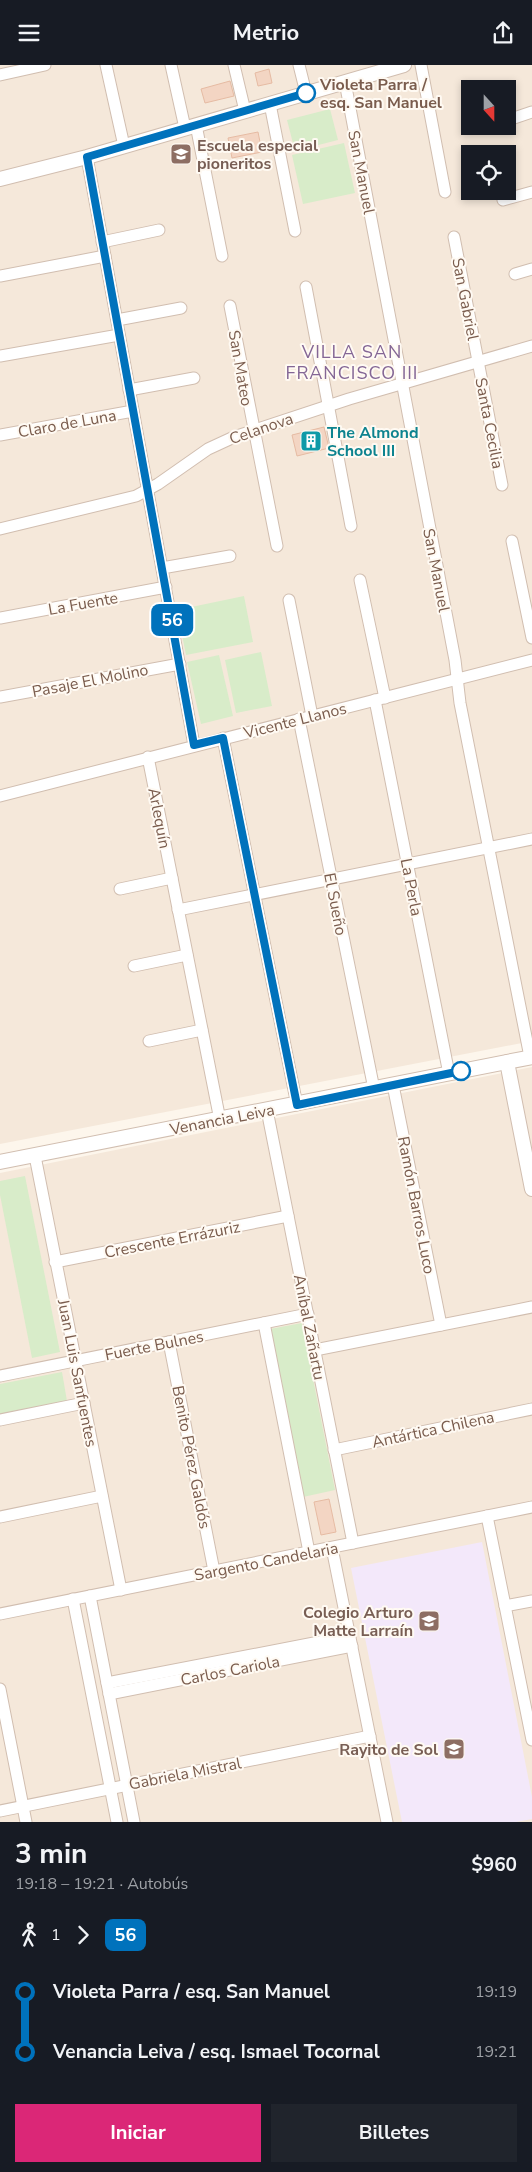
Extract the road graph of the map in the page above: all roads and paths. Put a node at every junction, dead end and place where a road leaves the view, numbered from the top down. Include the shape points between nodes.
1 (45, 65) edge
2 (106, 65) edge
3 (171, 65) edge
4 (234, 65) edge
5 (299, 65) edge
6 (404, 65) edge
7 (420, 65) edge
8 (374, 69) edge
9 (0, 75) edge
10 (345, 82) junction
11 (306, 93) junction
12 (270, 104) junction
13 (245, 111) junction
14 (532, 112) edge
15 (516, 117) edge
16 (190, 127) junction
17 (124, 146) junction
18 (87, 157) junction
19 (0, 179) edge
20 (445, 191) dead end
21 (532, 192) edge
22 (516, 197) edge
23 (159, 230) dead end
24 (295, 231) dead end
25 (454, 237) dead end
26 (102, 242) junction
27 (105, 256) junction
28 (222, 256) dead end
29 (532, 269) edge
30 (516, 274) dead end
31 (0, 276) edge
32 (306, 287) dead end
33 (230, 306) dead end
34 (181, 308) dead end
35 (116, 320) junction
36 (119, 335) junction
37 (532, 346) edge
38 (0, 356) edge
39 (478, 362) junction
40 (194, 378) dead end
41 (402, 384) junction
42 (129, 390) junction
43 (329, 406) junction
44 (133, 411) junction
45 (253, 430) junction
46 (0, 435) edge
47 (502, 485) dead end
48 (148, 490) junction
49 (351, 526) dead end
50 (0, 529) edge
51 (512, 541) dead end
52 (277, 546) dead end
53 (230, 556) dead end
54 (162, 568) junction
55 (360, 580) dead end
56 (166, 587) junction
57 (289, 599) dead end
58 (0, 617) edge
59 (532, 638) edge
60 (532, 659) edge
61 (180, 663) junction
62 (457, 680) junction
63 (0, 697) edge
64 (380, 699) junction
65 (312, 715) junction
66 (299, 719) junction
67 (223, 738) junction
68 (194, 745) junction
69 (148, 757) junction
70 (0, 796) edge
71 (532, 839) edge
72 (489, 847) junction
73 (407, 864) junction
74 (172, 878) junction
75 (331, 879) junction
76 (120, 889) dead end
77 (255, 895) junction
78 (178, 910) junction
79 (187, 955) junction
80 (134, 966) dead end
81 (202, 1030) junction
82 (149, 1041) dead end
83 (531, 1057) edge
84 (507, 1062) junction
85 (449, 1074) junction
86 (393, 1085) junction
87 (374, 1089) junction
88 (297, 1105) junction
89 (268, 1111) junction
90 (220, 1120) junction
91 (34, 1156) junction
92 (0, 1163) edge
93 (530, 1167) edge
94 (532, 1189) edge
95 (288, 1216) junction
96 (56, 1262) junction
97 (532, 1307) edge
98 (308, 1314) junction
99 (264, 1323) junction
100 (441, 1325) junction
101 (169, 1342) junction
102 (315, 1350) junction
103 (75, 1361) junction
104 (0, 1376) edge
105 (84, 1403) junction
106 (532, 1409) edge
107 (0, 1420) edge
108 (334, 1450) junction
109 (102, 1496) junction
110 (532, 1507) edge
111 (487, 1516) junction
112 (0, 1517) edge
113 (353, 1543) junction
114 (332, 1547) junction
115 (310, 1552) junction
116 (214, 1571) junction
117 (120, 1590) junction
118 (90, 1596) junction
119 (73, 1599) junction
120 (532, 1601) edge
121 (505, 1606) junction
122 (0, 1614) edge
123 (351, 1641) junction
124 (0, 1689) edge
125 (108, 1689) junction
126 (370, 1736) junction
127 (532, 1740) edge
128 (127, 1785) junction
129 (110, 1788) junction
130 (23, 1806) junction
131 (0, 1811) edge
132 (26, 1822) edge
133 (117, 1822) edge
134 (134, 1822) edge
135 (388, 1822) edge

1 - 9 street
2 - 17 street
3 - 16 street
4 - 13 street
5 - 11 street
6 - 8 street
7 - 20 street
8 - 10 street
10 - 11 street
10 - 41 street, San Manuel
11 - 12 street
12 - 13 street
12 - 24 street
13 - 16 street
14 - 15 street
16 - 17 street
16 - 28 street
17 - 18 street
18 - 19 street
18 - 26 street
21 - 22 street
23 - 26 street
25 - 39 street, San Gabriel
26 - 27 street
27 - 31 street
27 - 35 street
29 - 30 street
32 - 43 street
33 - 45 street, San Mateo
34 - 35 street
35 - 36 street
36 - 38 street
36 - 42 street
37 - 39 street, Celanova
39 - 41 street, Celanova
39 - 47 street, Santa Cecilia
40 - 42 street, Claro de Luna
41 - 43 street, Celanova
41 - 62 street, San Manuel
42 - 44 street
43 - 45 street, Celanova
43 - 49 street
44 - 46 street, Claro de Luna
44 - 48 street
45 - 48 street, Celanova via 208,449
45 - 52 street, San Mateo
48 - 50 street, Celanova via 123,501
48 - 54 street
51 - 59 street
53 - 54 street
54 - 56 street
55 - 64 street, La Perla
56 - 58 street, La Fuente
56 - 61 street
57 - 65 street
60 - 62 street, Vicente Llanos
61 - 63 street, Pasaje El Molino
61 - 68 street
62 - 64 street, Vicente Llanos
62 - 72 street, San Manuel
64 - 65 street, Vicente Llanos
64 - 73 street, La Perla
65 - 66 street, Vicente Llanos
66 - 67 street, Vicente Llanos
66 - 75 street, El Sueño
67 - 68 street, Vicente Llanos
67 - 77 street
68 - 69 street, Vicente Llanos
69 - 70 street, Vicente Llanos
69 - 74 street, Arlequín
71 - 72 street
72 - 73 street
72 - 83 street, San Manuel
73 - 75 street
73 - 85 street, La Perla
74 - 76 street
74 - 78 street, Arlequín
75 - 77 street
75 - 87 street, El Sueño
77 - 78 street
77 - 88 street
78 - 79 street, Arlequín
79 - 80 street
79 - 81 street, Arlequín
81 - 82 street
81 - 90 street, Arlequín
83 - 84 street, Venancia Leiva
84 - 85 street, Venancia Leiva
84 - 93 street
85 - 86 street, Venancia Leiva
86 - 87 street, Venancia Leiva
86 - 100 street, Ramón Barros Luco
87 - 88 street, Venancia Leiva
88 - 89 street, Venancia Leiva
89 - 90 street, Venancia Leiva
89 - 95 street, Aníbal Zañartu
90 - 91 street, Venancia Leiva
91 - 92 street, Venancia Leiva
91 - 96 street, Juan Luis Sanfuentes
93 - 94 street
95 - 96 street, Crescente Errázuriz
95 - 98 street, Aníbal Zañartu
96 - 103 street, Juan Luis Sanfuentes
97 - 100 street
98 - 99 street, Fuerte Bulnes
98 - 102 street, Aníbal Zañartu
99 - 101 street, Fuerte Bulnes
99 - 115 street
100 - 102 street
101 - 103 street, Fuerte Bulnes
101 - 116 street, Benito Pérez Galdós
102 - 108 street, Aníbal Zañartu
103 - 104 street, Fuerte Bulnes
103 - 105 street, Juan Luis Sanfuentes
105 - 107 street
105 - 109 street, Juan Luis Sanfuentes
106 - 108 street, Antártica Chilena
108 - 113 street, Aníbal Zañartu
109 - 112 street
109 - 117 street, Juan Luis Sanfuentes
110 - 111 street, Sargento Candelaria
111 - 113 street, Sargento Candelaria
111 - 121 street
113 - 114 street, Sargento Candelaria
114 - 115 street, Sargento Candelaria
114 - 123 street
115 - 116 street, Sargento Candelaria
116 - 117 street, Sargento Candelaria
117 - 118 street, Sargento Candelaria
118 - 119 street, Sargento Candelaria
118 - 125 street
119 - 122 street, Sargento Candelaria
119 - 129 street
120 - 121 street
121 - 127 street
123 - 125 street, Carlos Cariola
123 - 126 street
124 - 130 street
125 - 128 street
126 - 128 street, Gabriela Mistral
126 - 135 street
128 - 129 street, Gabriela Mistral
128 - 134 street
129 - 130 street, Gabriela Mistral
129 - 133 street
130 - 131 street, Gabriela Mistral
130 - 132 street

